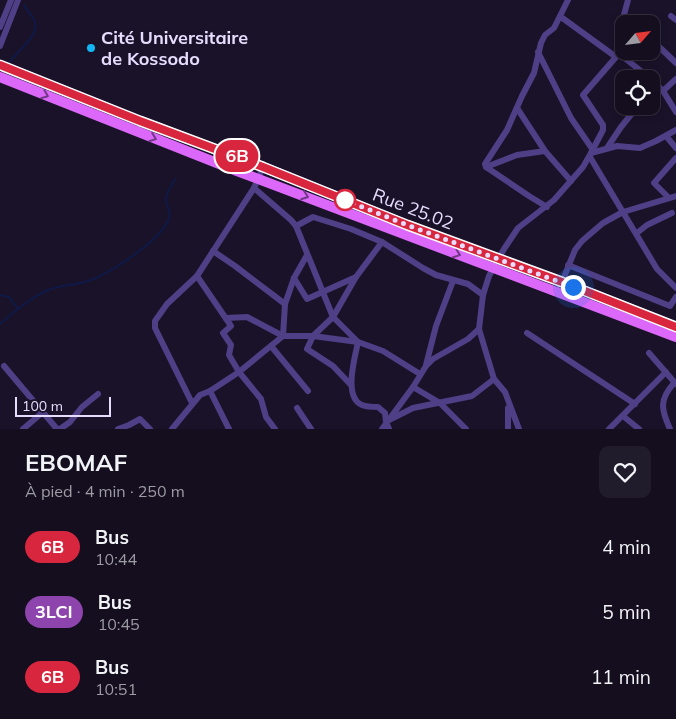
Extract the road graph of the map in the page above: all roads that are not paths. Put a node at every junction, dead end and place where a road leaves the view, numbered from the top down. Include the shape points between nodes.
1 (11, 0) edge
2 (18, 0) edge
3 (568, 0) edge
4 (628, 0) edge
5 (625, 15) edge
6 (561, 16) junction
7 (0, 27) edge
8 (0, 46) edge
9 (660, 48) edge
10 (538, 52) junction
11 (615, 53) edge
12 (615, 56) edge
13 (625, 60) edge
14 (676, 63) edge
15 (0, 65) edge
16 (639, 70) edge
17 (0, 77) edge
18 (675, 82) edge
19 (661, 89) joint
20 (517, 108) junction
21 (676, 112) edge
22 (631, 115) edge
23 (676, 130) edge
24 (666, 136) junction
25 (607, 148) junction
26 (676, 148) edge
27 (545, 151) junction
28 (592, 153) junction
29 (676, 158) edge
30 (263, 167) junction
31 (486, 167) junction
32 (571, 180) junction
33 (256, 183) junction
34 (676, 196) edge
35 (668, 198) junction
36 (547, 207) junction
37 (623, 212) junction
38 (672, 213) dead end
39 (357, 216) junction
40 (296, 226) junction
41 (351, 229) junction
42 (637, 233) junction
43 (382, 242) junction
44 (213, 251) junction
45 (307, 255) junction
46 (498, 259) junction
47 (568, 265) junction
48 (493, 268) junction
49 (197, 276) junction
50 (356, 277) junction
51 (294, 278) junction
52 (453, 280) junction
53 (560, 287) junction
54 (676, 288) edge
55 (324, 292) junction
56 (483, 295) junction
57 (676, 297) edge
58 (284, 304) junction
59 (673, 307) edge
60 (333, 317) junction
61 (226, 318) junction
62 (676, 327) edge
63 (479, 329) junction
64 (527, 333) dead end
65 (283, 336) junction
66 (313, 336) junction
67 (676, 337) edge
68 (358, 342) junction
69 (271, 346) junction
70 (649, 353) dead end
71 (4, 366) dead end
72 (426, 366) junction
73 (239, 372) junction
74 (666, 372) junction
75 (420, 374) junction
76 (494, 379) junction
77 (675, 383) edge
78 (351, 385) junction
79 (413, 386) junction
80 (210, 391) junction
81 (308, 391) dead end
82 (98, 394) dead end
83 (508, 402) junction
84 (192, 403) junction
85 (440, 403) junction
86 (635, 404) junction
87 (297, 408) dead end
88 (43, 412) junction
89 (623, 416) junction
90 (386, 422) junction
91 (612, 428) edge
92 (23, 429) edge
93 (58, 429) edge
94 (118, 429) edge
95 (150, 429) edge
96 (172, 429) edge
97 (229, 429) edge
98 (275, 429) edge
99 (312, 429) edge
100 (382, 429) edge
101 (389, 429) edge
102 (466, 429) edge
103 (508, 429) edge
104 (519, 429) edge
105 (639, 429) edge
106 (670, 429) edge

1 - 7 street
2 - 8 street
3 - 6 street
4 - 5 street
6 - 10 street via 545,36
6 - 11 street
9 - 14 street
10 - 20 street via 534,73
10 - 28 street
12 - 28 street via 583,95 603,126
13 - 16 street
15 - 30 main road, Rue 25.02
17 -> 33 main road
18 - 19 street
19 - 21 street
20 - 27 street
20 - 31 street
22 - 25 street
23 - 24 street
24 - 25 street via 640,148
24 - 26 street
25 - 28 street
27 - 31 street via 517,154
27 - 32 street
28 - 32 street
28 - 37 street
29 - 35 street via 654,183
30 - 33 street
30 - 46 main road, Rue 25.02
31 - 36 street
32 - 36 street
33 -> 39 main road
33 - 40 street
33 - 44 street
34 - 35 street
35 - 37 street
36 - 46 street via 521,225
37 - 42 street
37 - 47 street via 603,223 582,241
38 - 42 street via 647,224
39 - 41 street
39 -> 48 main road
40 - 41 street via 313,217
40 - 45 street
41 - 43 street
42 - 54 street via 657,269
43 - 50 street
43 - 52 street via 436,275
44 - 49 street
44 - 58 street
45 - 51 street
45 - 55 street
46 - 48 street
46 - 53 main road, Rue 25.02
47 - 53 street
47 - 59 street
48 - 53 main road
48 - 56 street
49 - 61 street
49 - 84 street via 167,304 154,323
50 - 55 street
50 - 60 street
51 - 55 street via 307,299
51 - 58 street
52 - 56 street via 471,286
52 - 72 street
53 - 62 main road, Rue 25.02
53 - 67 main road
55 - 60 street
56 - 63 street
57 - 59 street
58 - 65 street
60 - 66 street
60 - 68 street
61 - 65 street via 247,317
61 - 73 street via 231,326 223,333 231,345 229,355
63 - 72 street
63 - 76 street
64 - 86 street
65 - 66 street
65 - 69 street
66 - 68 street
66 - 78 street via 307,349 333,366
68 - 75 street via 383,351
68 - 78 street
69 - 73 street
69 - 81 street
70 - 74 street
71 - 88 street
72 - 75 street
73 - 80 street
73 - 98 street via 261,399 266,417
74 - 77 street
74 - 86 street
75 - 79 street
76 - 83 street via 505,392
76 - 85 street via 472,396
77 - 106 street via 666,393 663,414
78 - 90 street via 357,402 378,407 385,413
79 - 85 street
79 - 90 street
80 - 84 street
80 - 97 street
82 - 93 street via 70,422
83 - 103 street
83 - 104 street
84 - 96 street
85 - 90 street via 413,408
85 - 102 street
86 - 89 street
87 - 99 street
88 - 92 street
88 - 93 street
89 - 91 street
89 - 105 street
90 - 100 street
90 - 101 street
94 - 95 street via 140,419

